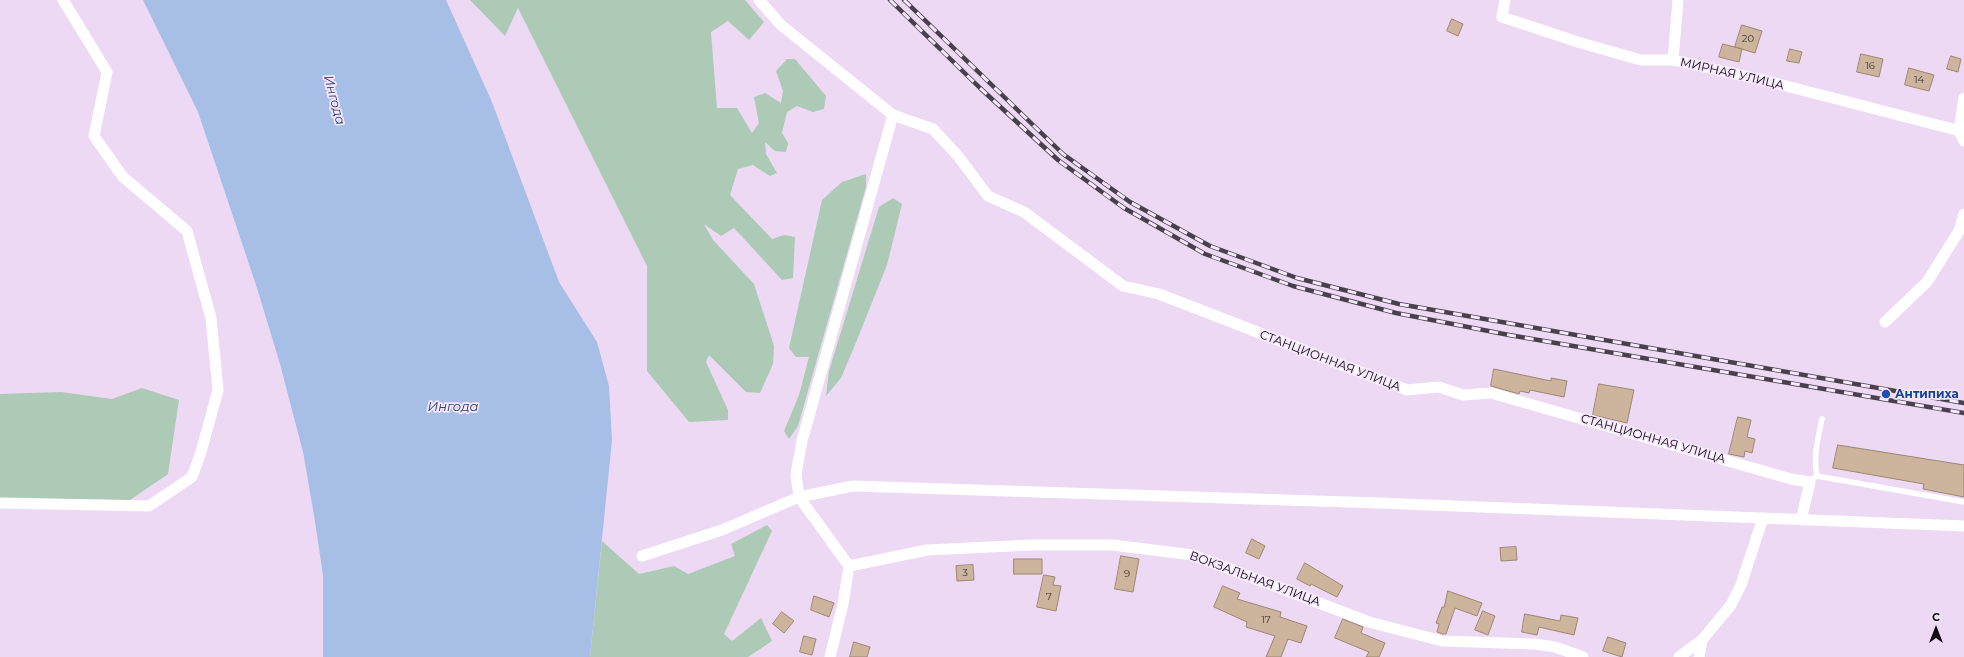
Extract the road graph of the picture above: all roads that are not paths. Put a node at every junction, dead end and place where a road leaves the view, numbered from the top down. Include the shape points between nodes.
1 (63, 0) edge
2 (759, 0) edge
3 (1505, 0) edge
4 (1678, 0) edge
5 (1673, 60) junction
6 (1964, 98) edge
7 (893, 115) junction
8 (1961, 131) edge
9 (1964, 141) edge
10 (1964, 214) edge
11 (1885, 322) dead end
12 (1822, 419) dead end
13 (1813, 479) junction
14 (799, 497) junction
15 (1964, 502) edge
16 (0, 503) edge
17 (1763, 518) junction
18 (1801, 520) junction
19 (1964, 526) edge
20 (642, 556) dead end
21 (849, 566) junction
22 (1702, 640) junction
23 (830, 657) edge
24 (1583, 657) edge
25 (1679, 657) edge
26 (1699, 657) edge

1 - 16 street via 107,72 94,136 123,177 187,231 211,318 218,390 192,477 149,506
2 - 7 street, СТАНЦИОННАЯ УЛИЦА via 781,25
3 - 5 street, МИРНАЯ УЛИЦА via 1502,16 1641,60
4 - 5 street
5 - 8 street, МИРНАЯ УЛИЦА via 1763,80
6 - 8 street
7 - 13 street, СТАНЦИОННАЯ УЛИЦА via 933,129 958,156 988,196 1024,212 1123,286 1159,294 1407,390 1440,387 1463,395 1491,394 1791,479
7 - 14 street via 802,441 796,474
8 - 9 street
10 - 11 street via 1959,231 1927,282
12 - 13 lane
13 - 15 lane
13 - 18 street
14 - 17 street via 853,486 1371,502
14 - 20 street via 722,530
14 - 21 street
17 - 18 street
17 - 22 street via 1731,605
18 - 19 street
21 - 23 street
21 - 24 street, ВОКЗАЛЬНАЯ УЛИЦА via 927,550 1031,545 1113,545 1193,555 1369,622 1442,641 1535,644 1555,647
22 - 25 street
22 - 26 street

